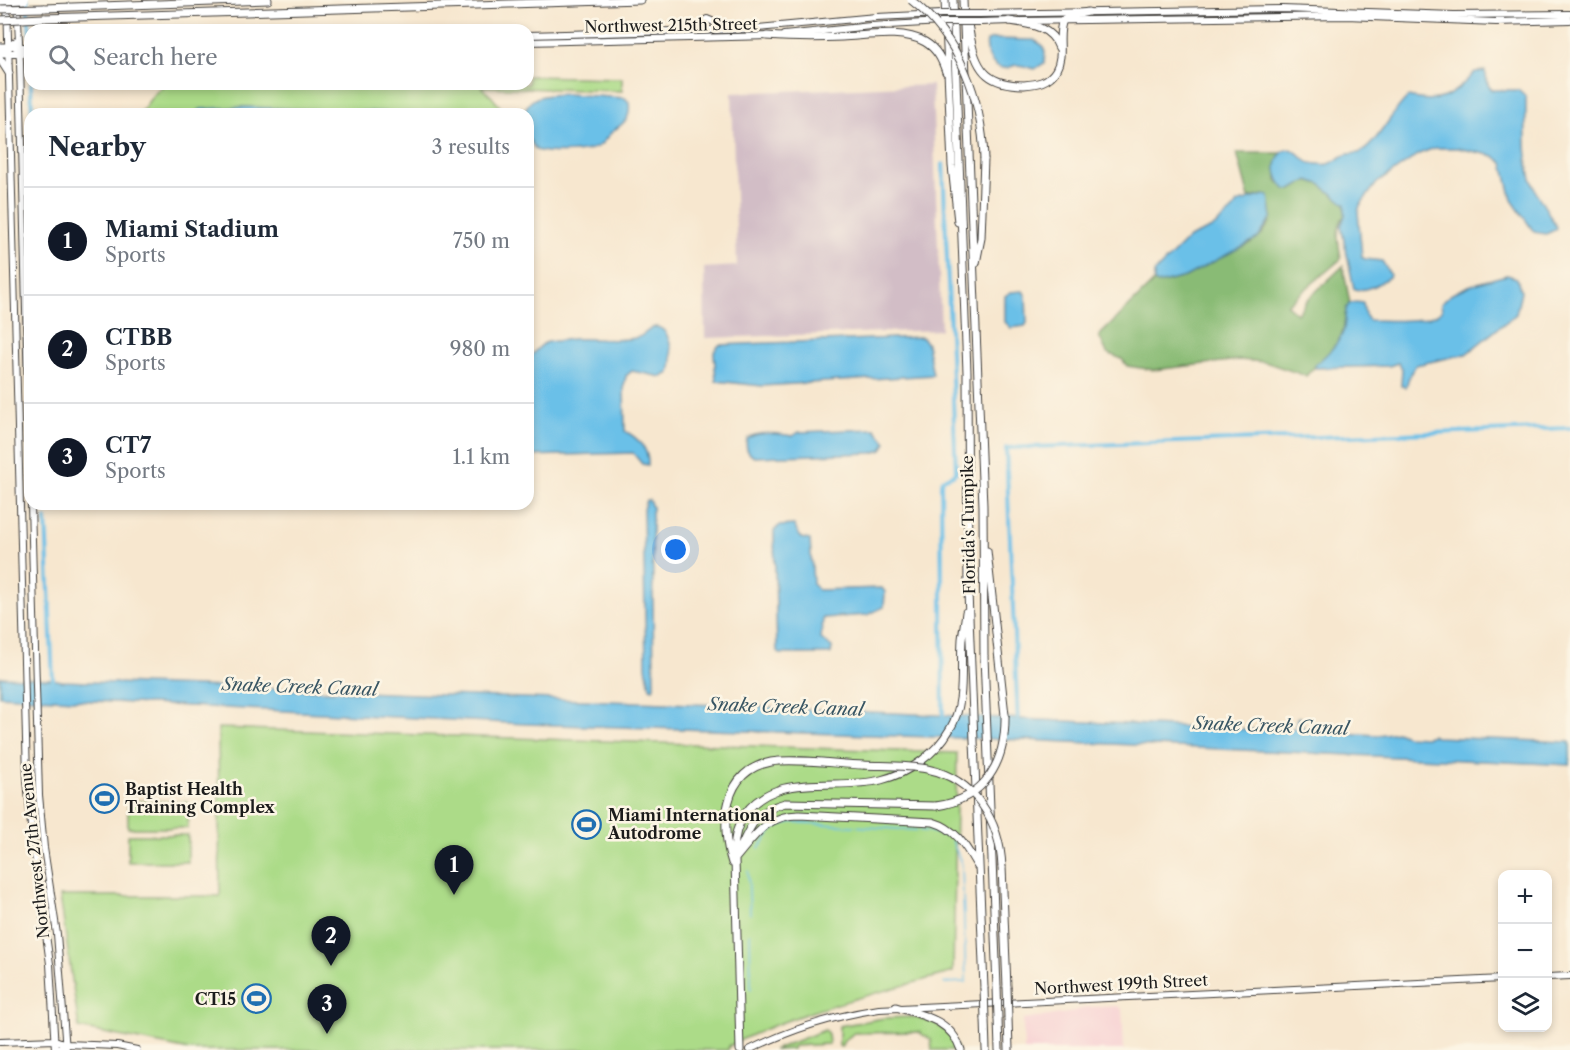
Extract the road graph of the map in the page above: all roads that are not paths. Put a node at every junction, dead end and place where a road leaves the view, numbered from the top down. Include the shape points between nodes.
1 (7, 0) edge
2 (17, 0) edge
3 (25, 0) edge
4 (268, 0) edge
5 (523, 0) edge
6 (640, 0) edge
7 (911, 0) edge
8 (945, 0) edge
9 (953, 0) edge
10 (963, 0) edge
11 (0, 1) edge
12 (472, 6) junction
13 (0, 9) edge
14 (1088, 12) junction
15 (963, 13) junction
16 (1570, 14) edge
17 (0, 20) edge
18 (1063, 20) junction
19 (1570, 20) edge
20 (1009, 21) junction
21 (703, 30) junction
22 (734, 30) junction
23 (534, 35) edge
24 (767, 36) junction
25 (534, 42) edge
26 (19, 46) junction
27 (24, 46) edge
28 (0, 47) edge
29 (24, 49) edge
30 (9, 50) junction
31 (1060, 51) junction
32 (0, 53) edge
33 (0, 59) edge
34 (9, 73) junction
35 (948, 77) junction
36 (10, 115) junction
37 (22, 130) junction
38 (12, 184) junction
39 (22, 194) junction
40 (13, 204) junction
41 (962, 250) junction
42 (24, 270) edge
43 (974, 275) junction
44 (19, 422) junction
45 (24, 422) edge
46 (983, 507) junction
47 (31, 510) edge
48 (968, 591) junction
49 (31, 826) junction
50 (42, 826) junction
51 (735, 859) junction
52 (979, 870) junction
53 (735, 871) junction
54 (57, 934) junction
55 (46, 935) junction
56 (1570, 976) edge
57 (1552, 977) edge
58 (1498, 979) edge
59 (896, 1007) junction
60 (55, 1040) junction
61 (0, 1042) edge
62 (66, 1047) edge
63 (55, 1050) edge
64 (137, 1050) edge
65 (740, 1050) edge
66 (749, 1050) edge
67 (961, 1050) edge
68 (986, 1050) edge
69 (999, 1050) edge
70 (1009, 1050) edge

1 - 30 main road, Northwest 27th Avenue
2 - 26 main road
3 - 11 highway, bridge
4 - 13 highway, bridge
5 - 12 highway
6 - 12 highway
7 - 43 highway, bridge via 940,29 965,69 980,116 984,159 981,238
8 - 35 highway
9 - 41 highway, Florida's Turnpike
10 - 15 highway, Florida's Turnpike
12 - 17 highway, bridge
14 - 16 main road, Northwest 215th Street via 1281,9 1454,15
14 - 18 highway
14 - 22 main road, Northwest 215th Street, bridge via 876,17
15 - 31 highway via 977,60 994,81 1010,85 1042,82 1056,70
15 - 43 highway, Florida's Turnpike
18 - 19 main road, Northwest 215th Street via 1334,16 1496,22
18 - 20 main road, Northwest 215th Street
18 - 31 highway
20 - 24 main road, Northwest 215th Street, bridge via 871,26
20 - 31 highway via 1046,31
21 - 22 main road, Northwest 215th Street
21 - 22 main road via 707,20
21 - 23 main road, Northwest 215th Street
24 - 25 main road, Northwest 215th Street
24 - 35 highway via 913,38 934,49
26 - 27 main road
26 - 29 main road
26 - 30 highway
26 - 30 main road
26 - 37 main road
28 - 30 highway
30 - 32 highway
30 - 34 main road, Northwest 27th Avenue
33 - 34 highway
34 - 36 main road, Northwest 27th Avenue
35 - 41 highway via 954,198
36 - 37 main road via 18,120
36 - 38 main road, Northwest 27th Avenue
37 - 39 main road
38 - 39 main road
38 - 40 main road, Northwest 27th Avenue
39 - 40 main road
39 - 42 main road
40 - 44 main road, Northwest 27th Avenue
41 - 48 highway, Florida's Turnpike
43 - 46 highway, Florida's Turnpike
44 - 45 main road
44 - 49 main road, Northwest 27th Avenue
46 - 51 highway, bridge via 1005,715 1000,757 987,780 962,799 936,807 785,803 752,824
46 - 69 highway, Florida's Turnpike, bridge via 986,714
47 - 50 main road, Northwest 27th Avenue
48 - 51 highway via 958,711 942,741 904,772 881,780 802,785 766,795 740,823 733,845
48 - 52 highway, Florida's Turnpike
49 - 50 main road
49 - 55 main road, Northwest 27th Avenue
50 - 54 main road, Northwest 27th Avenue
51 - 52 highway via 761,827 781,817 921,820 954,832
51 - 53 highway
52 - 68 highway, Florida's Turnpike, bridge
53 - 65 highway
53 - 70 highway, bridge via 726,846 726,810 733,789 757,766 776,762 927,769 963,785 979,799 994,823 1001,846
54 - 55 main road
54 - 62 main road, Northwest 27th Avenue
55 - 60 main road, Northwest 27th Avenue
56 - 57 main road
58 - 59 main road, Northwest 199th Street
59 - 66 main road, Northwest 199th Street via 833,1017 784,1033
59 - 67 highway via 939,1022 952,1033
60 - 61 main road
60 - 62 main road
60 - 63 main road, Northwest 27th Avenue
62 - 63 main road
62 - 64 main road via 99,1045

